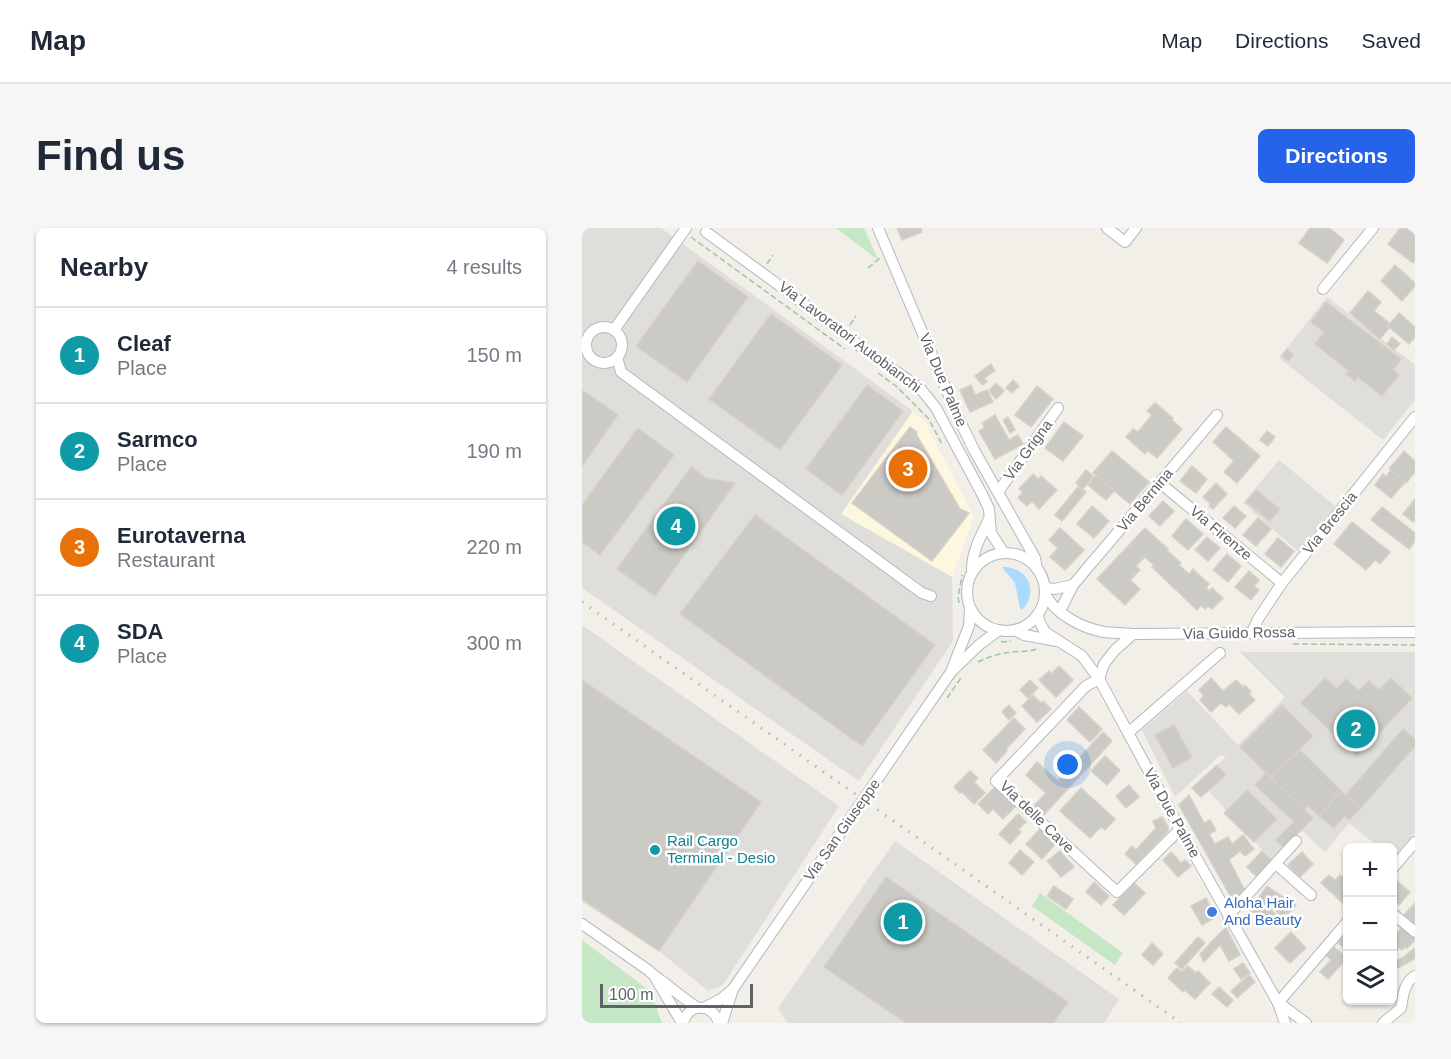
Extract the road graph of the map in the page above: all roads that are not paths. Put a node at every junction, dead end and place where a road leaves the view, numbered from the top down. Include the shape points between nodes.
1 (878, 228) edge
2 (1107, 228) edge
3 (1136, 228) edge
4 (1373, 228) edge
5 (685, 229) edge
6 (711, 229) edge
7 (1323, 289) dead end
8 (614, 330) junction
9 (584, 340) edge
10 (617, 357) junction
11 (1058, 408) dead end
12 (1217, 415) dead end
13 (1415, 417) edge
14 (1160, 483) junction
15 (998, 492) junction
16 (989, 519) junction
17 (1018, 528) junction
18 (1007, 553) junction
19 (1037, 569) junction
20 (968, 571) junction
21 (1282, 583) junction
22 (1073, 585) junction
23 (1045, 591) junction
24 (931, 596) dead end
25 (965, 608) junction
26 (1038, 613) junction
27 (1064, 614) junction
28 (999, 630) junction
29 (1415, 632) edge
30 (1252, 633) junction
31 (1133, 634) junction
32 (1014, 636) junction
33 (1063, 643) junction
34 (1220, 653) dead end
35 (951, 672) junction
36 (1099, 679) junction
37 (1128, 733) junction
38 (1180, 829) junction
39 (1296, 841) dead end
40 (1415, 842) edge
41 (1397, 862) edge
42 (1276, 864) junction
43 (1311, 895) dead end
44 (1228, 916) junction
45 (1397, 917) edge
46 (582, 924) edge
47 (1343, 926) edge
48 (1415, 932) edge
49 (654, 976) junction
50 (1415, 976) edge
51 (733, 989) junction
52 (1278, 1003) junction
53 (701, 1008) junction
54 (682, 1023) edge
55 (720, 1023) edge
56 (1286, 1023) edge
57 (1306, 1023) edge
58 (1383, 1023) edge

1 - 15 street, Via Due Palme via 959,419
2 - 3 street via 1125,242
4 - 7 street
5 - 6 street via 695,233
5 - 8 street
6 - 16 street, Via Lavoratori Autobianchi via 717,240 920,388 936,408 978,486
8 - 9 street via 598,328
8 - 10 street via 622,343
9 - 10 street via 596,360 607,362
10 - 24 street via 621,372
11 - 15 street, Via Grigna
12 - 14 street, Via Bernina
13 - 21 street, Via Brescia
14 - 21 street, Via Firenze
14 - 22 street, Via Bernina
15 - 17 street, Via Due Palme
16 - 18 street, Via Lavoratori Autobianchi via 991,533
16 - 20 street
17 - 18 street via 1016,544
17 - 19 street, Via Due Palme
18 - 19 street via 1024,557
18 - 20 street via 985,559
19 - 23 street
20 - 25 street
21 - 30 street, Via Brescia
22 - 23 street
22 - 27 street, Via Bernina
23 - 26 street
23 - 27 street, Via Guido Rossa via 1048,601
25 - 28 street via 984,624
25 - 35 street, Via San Giuseppe via 969,626
26 - 27 street, Via Guido Rossa
26 - 32 street
26 - 33 street, Via Due Palme via 1045,632
27 - 31 street, Via Guido Rossa via 1096,630
28 - 32 street
28 - 35 street, Via San Giuseppe
29 - 30 street, Via Guido Rossa
30 - 31 street, Via Guido Rossa
31 - 36 street via 1104,664
32 - 33 street, Via Due Palme
33 - 36 street, Via Due Palme via 1082,656
34 - 37 street
35 - 51 street, Via San Giuseppe
36 - 37 street, Via Due Palme
36 - 38 street, Via delle Cave via 1086,686 996,781 1117,892
37 - 38 street, Via Due Palme
38 - 44 street, Via Due Palme
39 - 42 street
40 - 41 street
42 - 43 street
42 - 44 street
44 - 52 street, Via Due Palme
45 - 48 street
46 - 49 street
47 - 52 street
49 - 53 street
49 - 54 street
50 - 58 street via 1405,988 1401,1008
51 - 53 street, Via San Giuseppe
51 - 55 street, Via San Giuseppe
52 - 56 street
52 - 57 street
53 - 54 street, Via San Giuseppe via 687,1014
53 - 55 street via 710,1010

